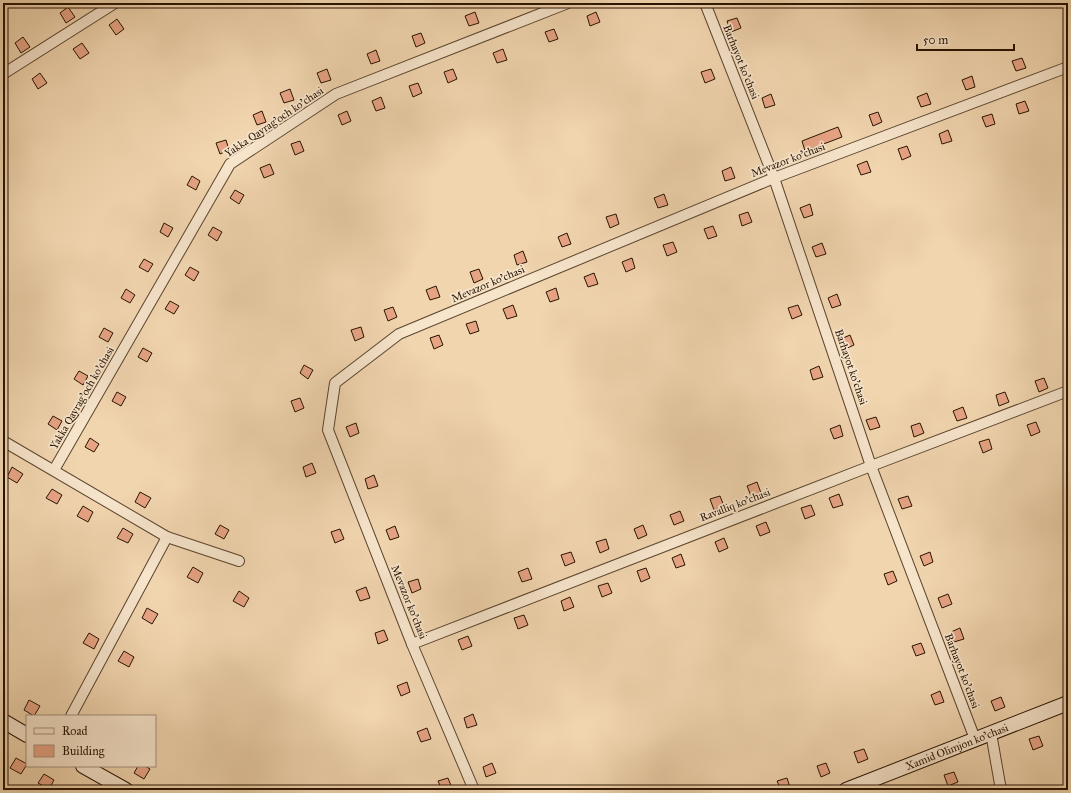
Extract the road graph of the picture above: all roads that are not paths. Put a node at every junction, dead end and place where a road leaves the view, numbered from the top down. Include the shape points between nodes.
1 (115, 3) edge
2 (568, 3) edge
3 (705, 3) edge
4 (1068, 67) edge
5 (3, 74) edge
6 (774, 178) junction
7 (1068, 391) edge
8 (3, 441) edge
9 (871, 466) junction
10 (54, 470) junction
11 (167, 537) junction
12 (239, 561) dead end
13 (412, 644) junction
14 (1068, 703) edge
15 (72, 715) edge
16 (3, 721) edge
17 (26, 733) edge
18 (991, 733) junction
19 (975, 739) junction
20 (85, 767) edge
21 (126, 790) edge
22 (474, 790) edge
23 (846, 790) edge
24 (1001, 790) edge

1 - 5 street
2 - 10 street, Yakka Qayrag'och ko'chasi via 336,94 230,164
3 - 6 street, Barhayot ko'chasi
4 - 6 street, Mevazor ko'chasi
6 - 9 street, Barhayot ko'chasi
6 - 13 street, Mevazor ko'chasi via 399,334 335,383 328,430
7 - 9 street, Ravalliq ko'chasi
8 - 10 street
9 - 13 street, Ravalliq ko'chasi
9 - 19 street, Barhayot ko'chasi
10 - 11 street
11 - 12 street
11 - 15 street
13 - 22 street, Mevazor ko'chasi
14 - 18 main road, Xamid Olimjon ko'chasi
16 - 17 main road
18 - 19 main road, Xamid Olimjon ko'chasi
18 - 24 street
19 - 23 main road, Xamid Olimjon ko'chasi
20 - 21 main road

